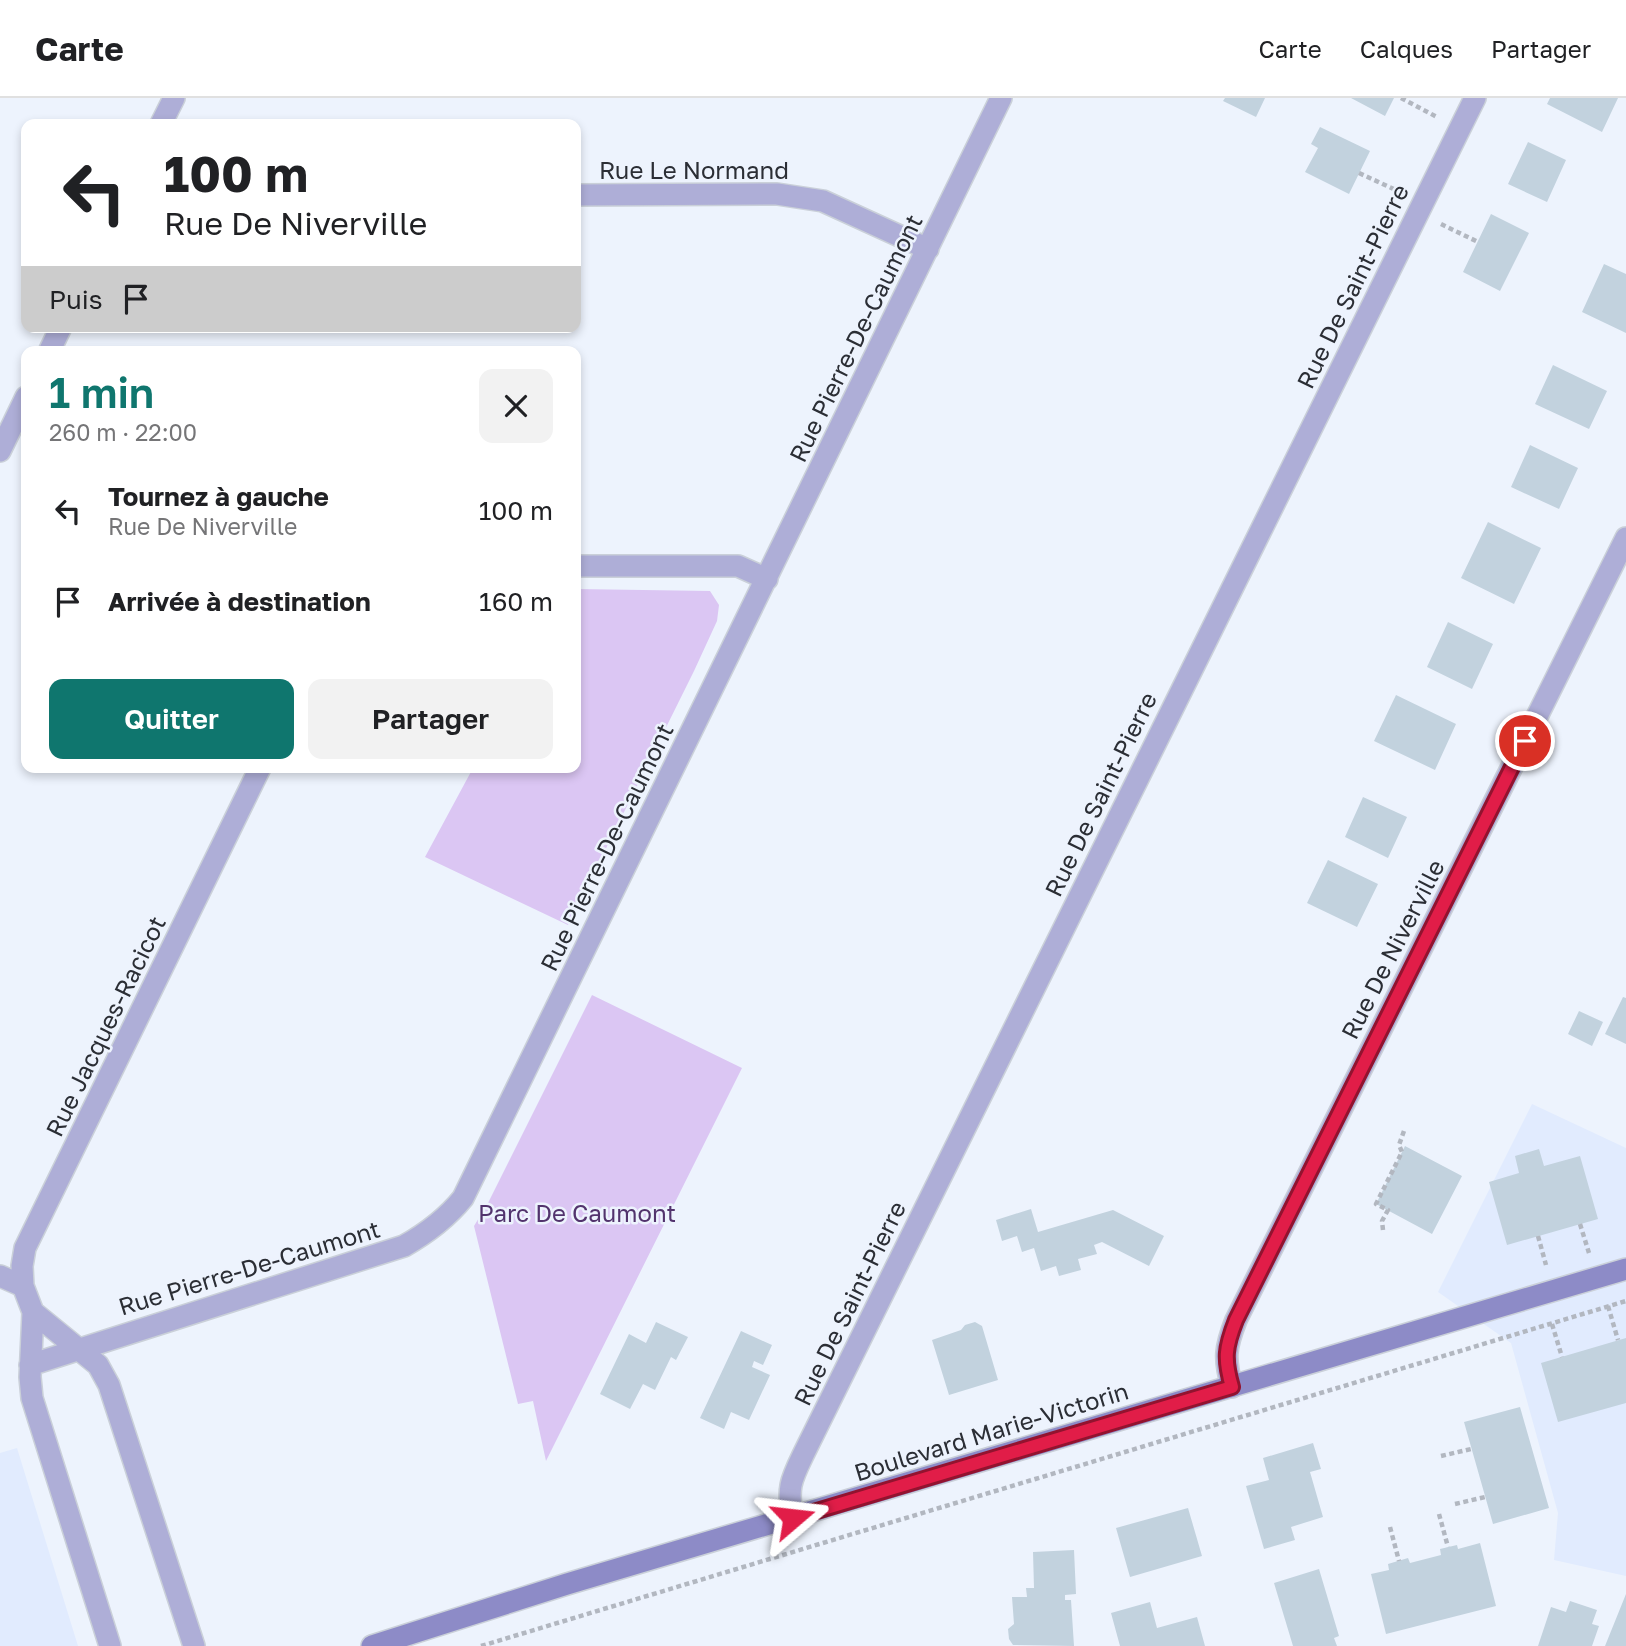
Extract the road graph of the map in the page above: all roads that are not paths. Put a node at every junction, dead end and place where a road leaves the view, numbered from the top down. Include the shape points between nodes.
1 (174, 98) edge
2 (1001, 98) edge
3 (1475, 98) edge
4 (164, 119) edge
5 (581, 195) edge
6 (928, 248) junction
7 (21, 407) edge
8 (0, 451) edge
9 (1626, 538) edge
10 (581, 566) edge
11 (767, 579) junction
12 (258, 773) edge
13 (1626, 1269) edge
14 (0, 1276) edge
15 (23, 1286) junction
16 (33, 1312) junction
17 (78, 1349) junction
18 (30, 1365) junction
19 (1232, 1387) junction
20 (793, 1518) junction
21 (110, 1646) edge
22 (194, 1646) edge
23 (372, 1646) edge

1 - 4 street
2 - 6 street, Rue Pierre-De-Caumont
3 - 20 street, Rue De Saint-Pierre via 792,1478 788,1497
5 - 6 street, Rue Le Normand via 800,196 823,201
6 - 11 street, Rue Pierre-De-Caumont
7 - 8 street
9 - 19 street, Rue De Niverville via 1236,1320 1225,1362
10 - 11 street via 738,566
11 - 17 street, Rue Pierre-De-Caumont via 463,1198 451,1212 404,1247
12 - 15 street, Rue Jacques-Racicot via 25,1248
13 - 19 street, Boulevard Marie-Victorin
14 - 15 street
15 - 16 street, Rue Jacques-Racicot
16 - 17 street, Rue Jacques-Racicot
16 - 18 street, Rue Jacques-Racicot
17 - 18 street, Rue Pierre-De-Caumont
17 - 22 street, Rue Jacques-Racicot via 99,1365 109,1385
18 - 21 street, Rue Jacques-Racicot via 32,1398
19 - 20 street, Boulevard Marie-Victorin
20 - 23 street, Boulevard Marie-Victorin

